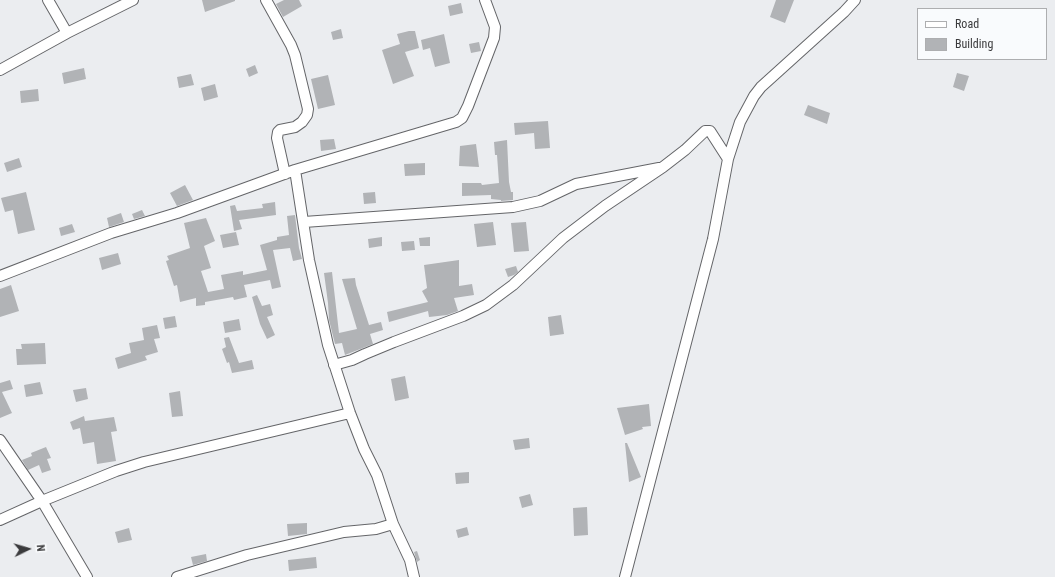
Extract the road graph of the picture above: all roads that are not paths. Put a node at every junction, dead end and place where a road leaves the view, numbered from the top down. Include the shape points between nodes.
1 (48, 0) edge
2 (132, 0) edge
3 (266, 0) edge
4 (485, 0) edge
5 (855, 0) edge
6 (67, 33) junction
7 (0, 70) edge
8 (728, 159) junction
9 (663, 167) junction
10 (295, 170) junction
11 (285, 174) junction
12 (304, 222) junction
13 (0, 276) edge
14 (334, 365) junction
15 (350, 413) junction
16 (0, 440) edge
17 (42, 501) junction
18 (0, 520) edge
19 (393, 524) junction
20 (87, 577) edge
21 (177, 577) edge
22 (414, 577) edge
23 (626, 577) edge

1 - 6 street
2 - 6 street
3 - 11 street via 293,50 308,109 302,122 278,132
4 - 10 street via 495,34 462,118 439,128
5 - 8 street via 754,96 740,122
6 - 7 street
8 - 9 street via 707,130
8 - 23 street via 713,239
9 - 12 street via 576,184 540,201 513,207
9 - 14 street via 563,238 513,285 486,305
10 - 11 street
10 - 12 street
11 - 13 street via 190,209 111,233
12 - 14 street via 309,260
14 - 15 street
15 - 17 street via 144,462
15 - 19 street via 377,475
16 - 17 street
17 - 18 street
17 - 20 street
19 - 21 street via 376,530 344,532 247,555
19 - 22 street via 410,560

